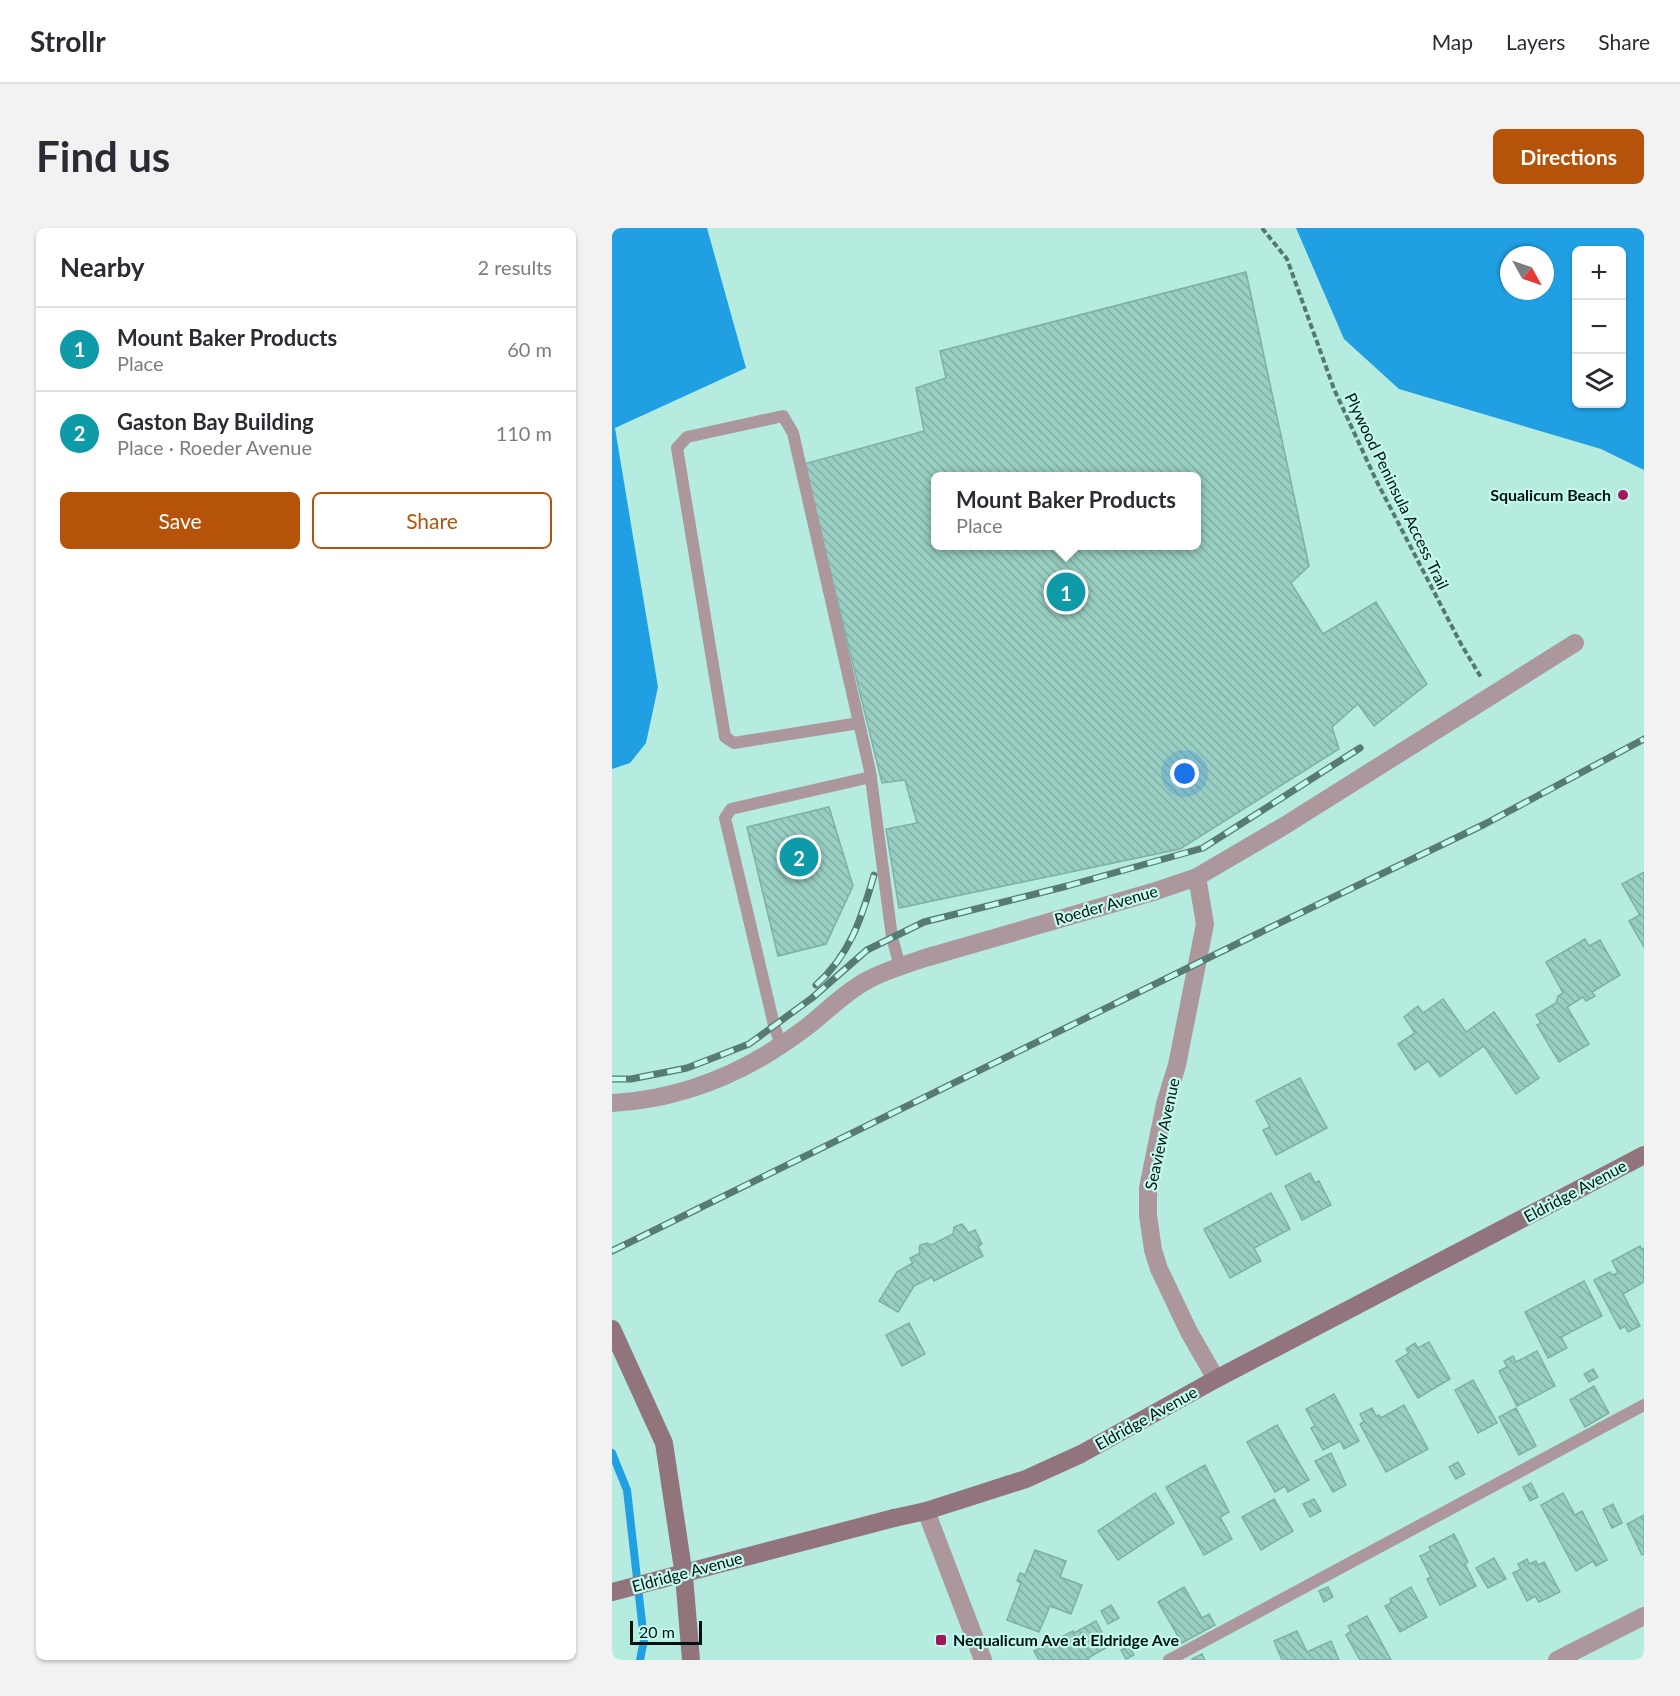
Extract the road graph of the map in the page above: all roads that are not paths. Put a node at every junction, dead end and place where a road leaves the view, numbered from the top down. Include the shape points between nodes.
1 (1575, 643) dead end
2 (859, 723) junction
3 (871, 777) junction
4 (1197, 877) junction
5 (900, 967) junction
6 (782, 1045) junction
7 (612, 1103) edge
8 (1644, 1155) edge
9 (612, 1329) edge
10 (1216, 1379) junction
11 (1644, 1405) edge
12 (926, 1511) junction
13 (612, 1592) edge
14 (1644, 1616) edge
15 (691, 1660) edge
16 (983, 1660) edge
17 (1169, 1660) edge
18 (1557, 1660) edge

1 - 4 street, Roeder Avenue
2 - 2 lane via 788,424 783,416 687,437 677,448 725,737 734,743
2 - 3 lane
3 - 5 lane via 892,937
3 - 6 lane via 731,809 724,818
4 - 5 street, Roeder Avenue
4 - 10 street, Seaview Avenue via 1205,924 1148,1188 1148,1206 1159,1269
5 - 6 street, Roeder Avenue via 865,981
6 - 7 street, Roeder Avenue via 732,1075 685,1092
8 - 10 main road, Eldridge Avenue
9 - 15 main road via 664,1443 684,1576
10 - 12 main road, Eldridge Avenue via 1081,1454 1026,1479
11 - 17 lane
12 - 13 main road, Eldridge Avenue, bridge
12 - 16 street
14 - 18 street

